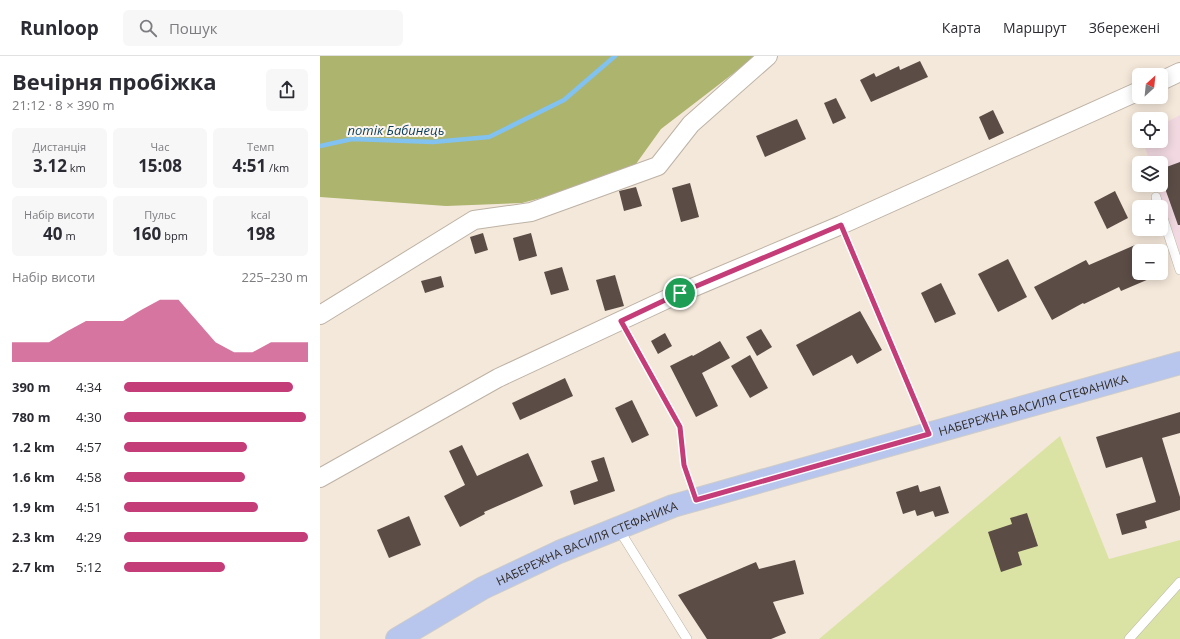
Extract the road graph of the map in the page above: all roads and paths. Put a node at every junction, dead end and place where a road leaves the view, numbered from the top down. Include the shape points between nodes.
1 (768, 56) edge
2 (1180, 72) edge
3 (1168, 78) edge
4 (1132, 94) edge
5 (1156, 197) dead end
6 (1157, 200) edge
7 (841, 225) junction
8 (1168, 233) edge
9 (1180, 270) edge
10 (320, 314) edge
11 (621, 321) junction
12 (1180, 363) edge
13 (929, 434) junction
14 (320, 478) edge
15 (696, 500) junction
16 (618, 528) junction
17 (1180, 582) edge
18 (398, 639) edge
19 (687, 639) edge
20 (1129, 639) edge

1 - 10 street via 691,124 658,166 531,212 474,220
2 - 3 street
4 - 7 street
5 - 6 lane
7 - 11 street via 680,293
7 - 13 path
8 - 9 lane
11 - 14 street via 498,378
11 - 15 path via 680,427 684,465
12 - 13 main road, НАБЕРЕЖНА ВАСИЛЯ СТЕФАНИКА
13 - 15 main road, НАБЕРЕЖНА ВАСИЛЯ СТЕФАНИКА
15 - 16 main road, НАБЕРЕЖНА ВАСИЛЯ СТЕФАНИКА via 673,506
16 - 18 main road, НАБЕРЕЖНА ВАСИЛЯ СТЕФАНИКА via 559,552 483,588
16 - 19 lane
17 - 20 lane

